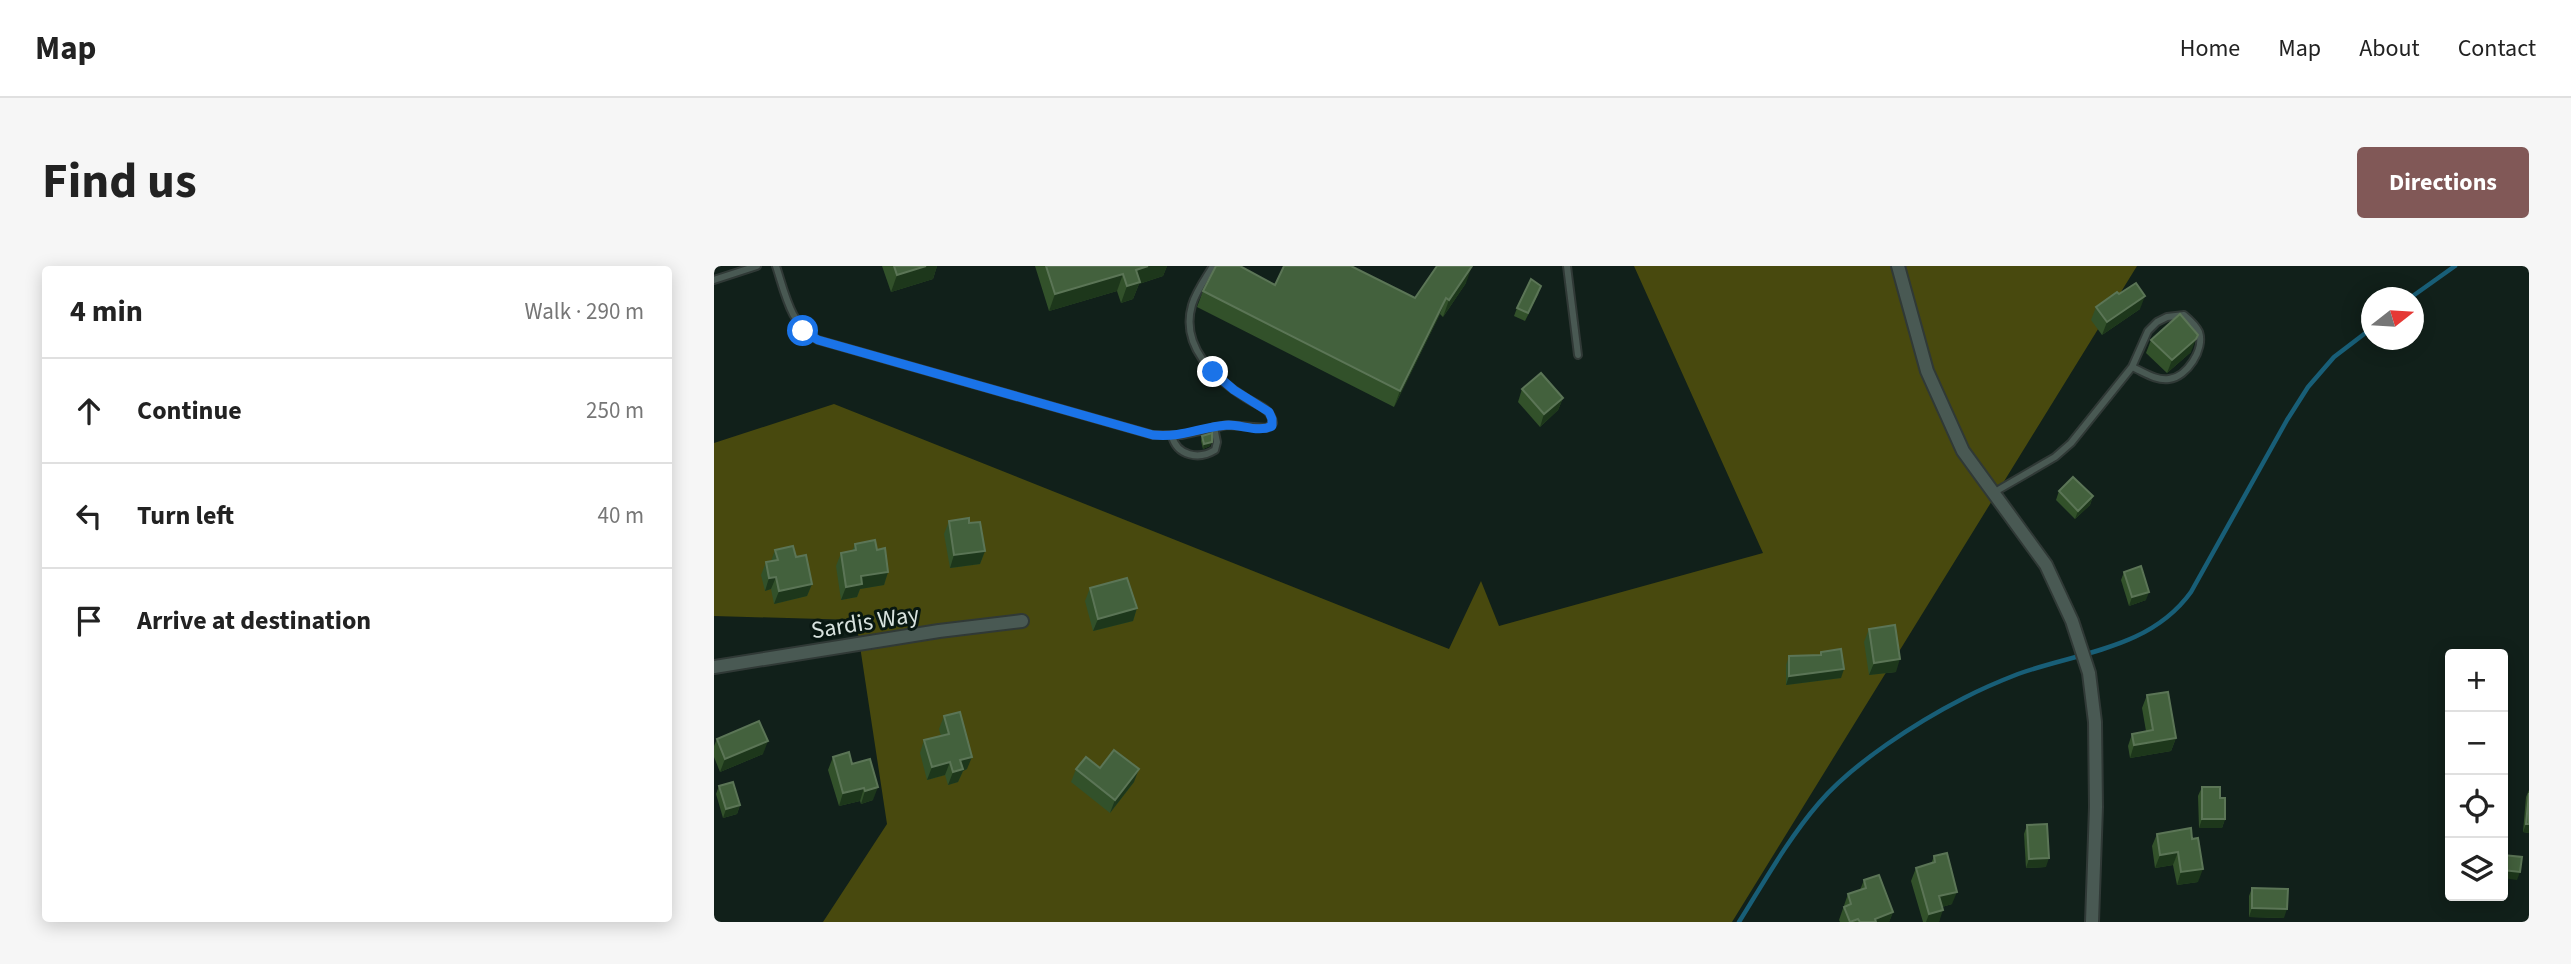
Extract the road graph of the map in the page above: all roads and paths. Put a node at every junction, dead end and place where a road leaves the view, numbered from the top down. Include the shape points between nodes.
1 (757, 266) edge
2 (776, 266) edge
3 (1213, 266) edge
4 (1567, 266) edge
5 (1898, 266) edge
6 (714, 280) edge
7 (1578, 355) dead end
8 (2132, 367) junction
9 (1214, 427) junction
10 (1172, 436) junction
11 (1993, 493) junction
12 (1022, 621) dead end
13 (714, 667) edge
14 (2092, 922) edge

1 - 6 lane
2 - 10 lane via 799,326 818,340 1120,427
3 - 9 lane via 1192,304 1194,345 1213,372 1265,409 1273,423 1264,429
4 - 7 lane
5 - 11 street via 1927,371 1963,451
8 - 8 lane via 2157,322 2185,315 2199,330 2198,351 2176,377 2159,379
8 - 11 lane via 2071,443
9 - 10 lane
9 - 10 lane via 1215,450 1201,456 1176,447
11 - 14 street via 2046,565 2090,673 2096,807
12 - 13 street, Sardis Way

